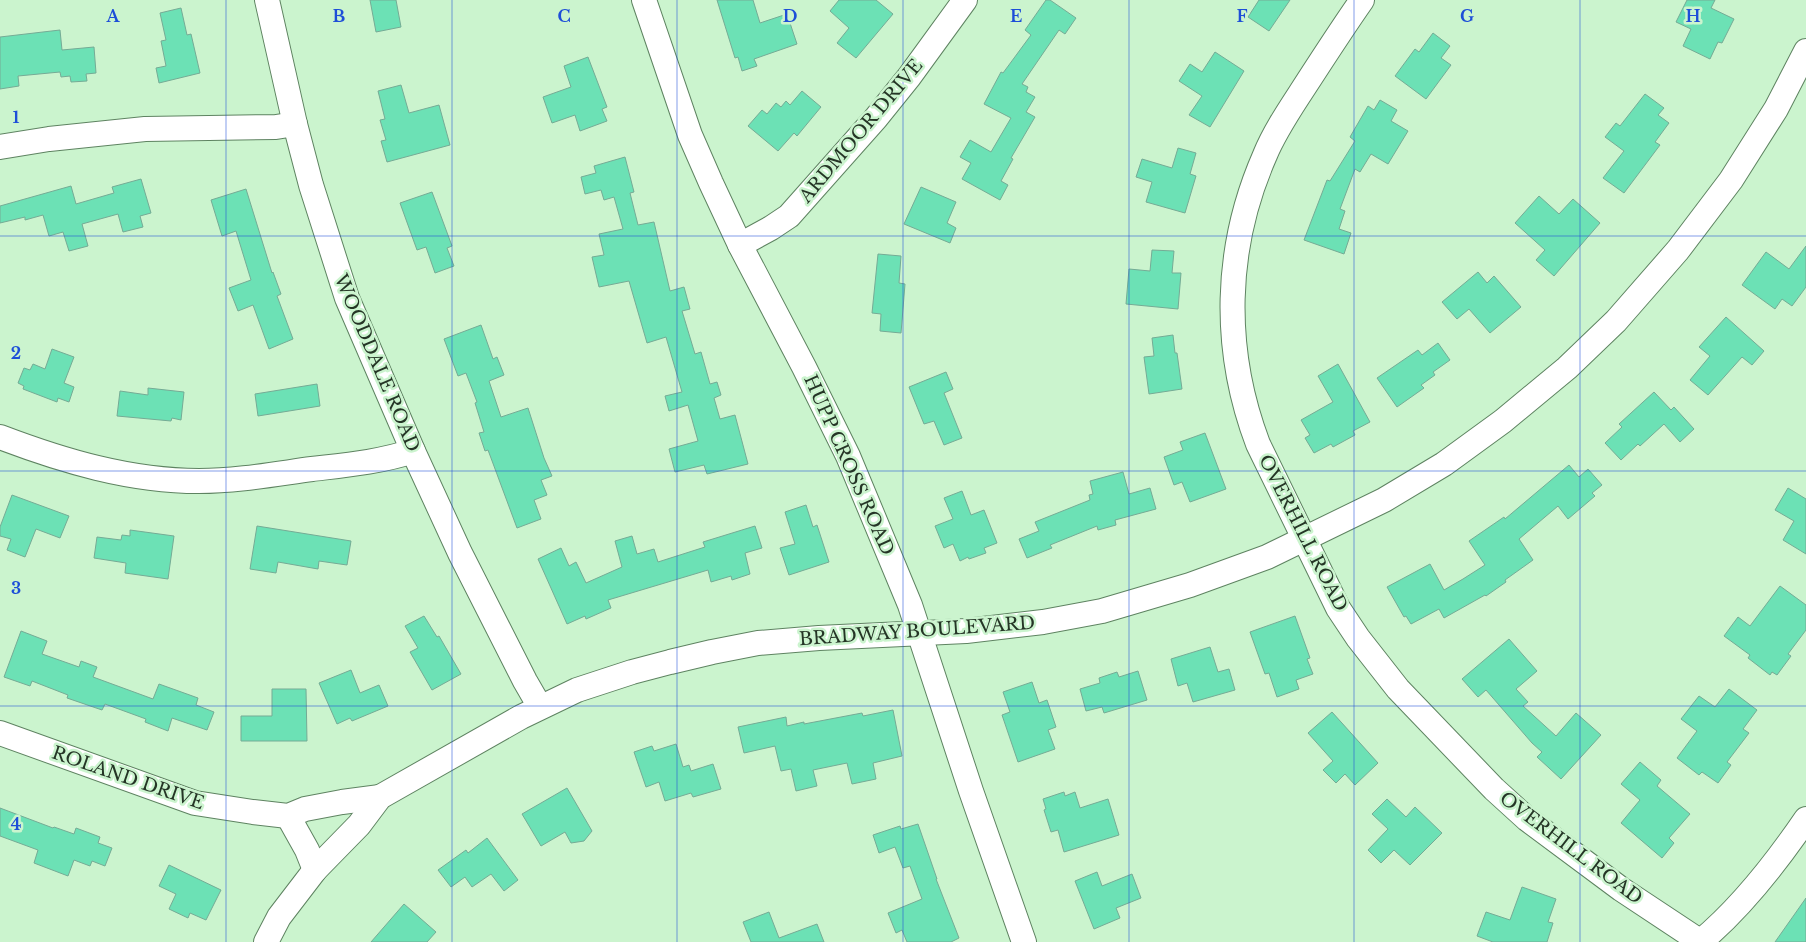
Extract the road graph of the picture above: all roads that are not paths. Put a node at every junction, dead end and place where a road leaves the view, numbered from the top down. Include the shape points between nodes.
1 (267, 0) edge
2 (644, 0) edge
3 (965, 0) edge
4 (1362, 0) edge
5 (1806, 51) edge
6 (295, 124) junction
7 (0, 147) edge
8 (740, 244) junction
9 (0, 436) edge
10 (413, 451) junction
11 (1305, 540) junction
12 (919, 632) junction
13 (540, 707) junction
14 (0, 733) edge
15 (380, 797) junction
16 (288, 816) junction
17 (1806, 818) edge
18 (315, 870) junction
19 (266, 942) edge
20 (1024, 942) edge
21 (1700, 942) edge

1 - 6 street, WOODDALE ROAD
2 - 8 street, HUPP CROSS ROAD via 690,136
3 - 8 street, ARDMOOR DRIVE via 876,118 789,216
4 - 11 street, OVERHILL ROAD via 1265,153 1239,231 1232,279 1232,326 1248,417
5 - 11 street, BRADWAY BOULEVARD via 1776,109 1731,180 1678,250 1616,321 1567,368 1444,464 1384,500
6 - 7 street via 145,129
6 - 10 street, WOODDALE ROAD via 347,298
8 - 12 street, HUPP CROSS ROAD via 848,456
9 - 10 street via 91,466 164,479 200,481 381,461
10 - 13 street, WOODDALE ROAD via 460,553
11 - 12 street, BRADWAY BOULEVARD via 1236,569 1102,611 966,631
11 - 21 street, OVERHILL ROAD via 1338,608 1380,667 1494,790 1559,843
12 - 13 street, BRADWAY BOULEVARD via 758,643 712,652 632,672 577,690
12 - 20 street, HUPP CROSS ROAD
13 - 15 street, BRADWAY BOULEVARD
14 - 16 street, ROLAND DRIVE via 195,803
15 - 16 street, ROLAND DRIVE via 305,809
15 - 18 street, BRADWAY BOULEVARD via 359,825
16 - 18 street
17 - 21 street via 1731,914
18 - 19 street, BRADWAY BOULEVARD via 279,918

